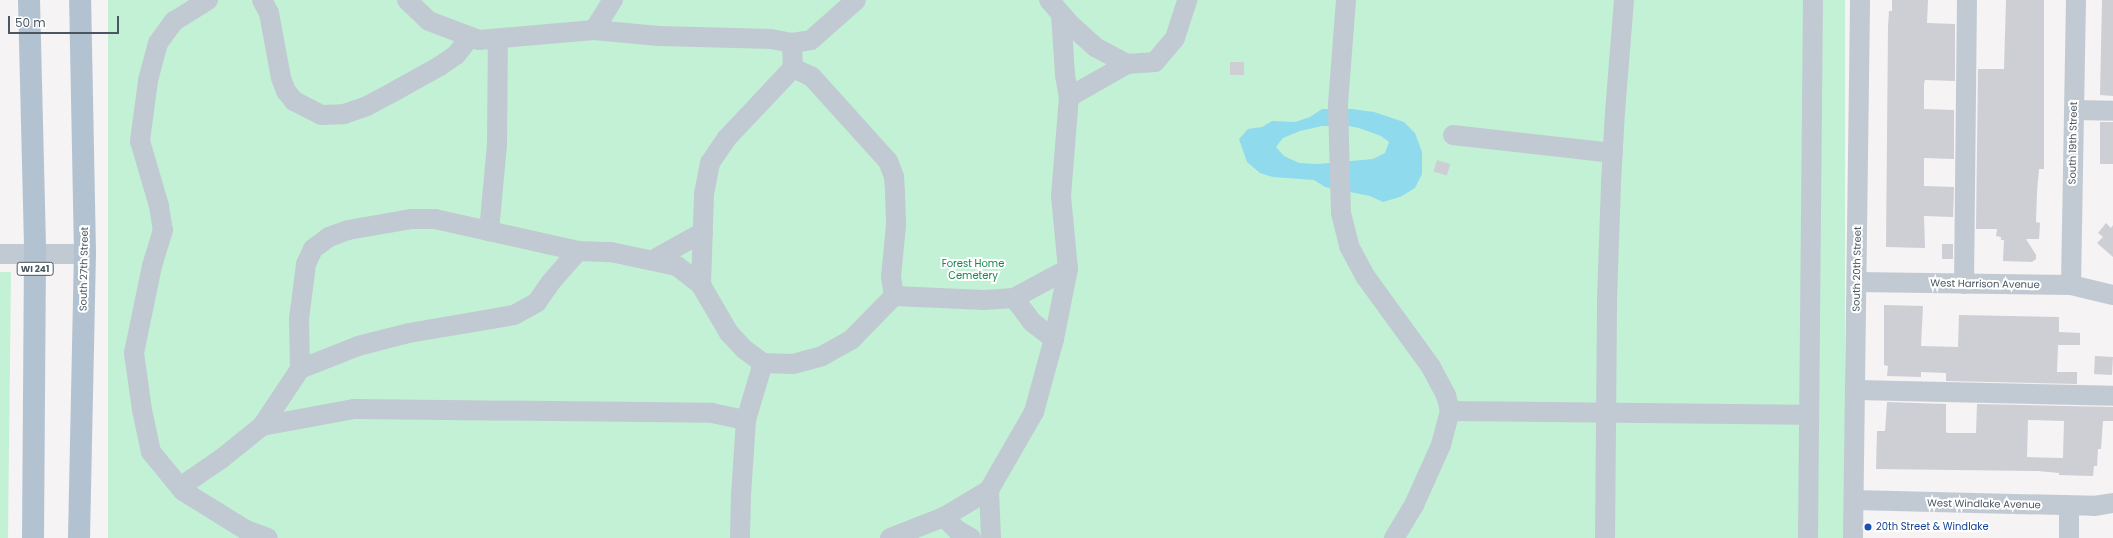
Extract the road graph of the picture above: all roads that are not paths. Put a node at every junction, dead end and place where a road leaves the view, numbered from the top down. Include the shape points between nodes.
1 (29, 0) edge
2 (80, 0) edge
3 (208, 0) edge
4 (262, 0) edge
5 (407, 0) edge
6 (613, 0) edge
7 (856, 0) edge
8 (1187, 0) edge
9 (1346, 0) edge
10 (1624, 0) edge
11 (1813, 0) edge
12 (1860, 0) edge
13 (1967, 0) edge
14 (2076, 0) edge
15 (1055, 7) edge
16 (594, 30) junction
17 (470, 37) junction
18 (498, 39) junction
19 (792, 43) junction
20 (1127, 64) junction
21 (793, 68) junction
22 (1069, 97) junction
23 (2074, 110) junction
24 (2113, 111) edge
25 (1453, 135) dead end
26 (1613, 153) junction
27 (489, 231) junction
28 (703, 232) junction
29 (578, 251) junction
30 (0, 254) edge
31 (35, 254) junction
32 (85, 254) junction
33 (653, 260) junction
34 (1068, 269) junction
35 (1857, 282) junction
36 (1964, 284) junction
37 (701, 285) junction
38 (2071, 285) junction
39 (2113, 295) edge
40 (894, 296) junction
41 (1014, 298) junction
42 (1054, 339) junction
43 (763, 363) junction
44 (300, 369) junction
45 (1856, 390) junction
46 (2113, 396) edge
47 (1450, 411) junction
48 (1606, 412) junction
49 (1808, 415) junction
50 (746, 420) junction
51 (262, 426) junction
52 (180, 487) junction
53 (989, 490) junction
54 (1854, 500) junction
55 (2113, 503) edge
56 (2069, 506) junction
57 (944, 516) junction
58 (33, 538) edge
59 (79, 538) edge
60 (268, 538) edge
61 (740, 538) edge
62 (890, 538) edge
63 (971, 538) edge
64 (991, 538) edge
65 (1394, 538) edge
66 (1605, 538) edge
67 (1808, 538) edge
68 (1853, 538) edge
69 (2069, 538) edge

1 - 31 main road, WI 241
2 - 32 main road, South 27th Street
3 - 52 street via 174,21 158,43 148,81 140,141 159,206 163,230 152,266 134,353 150,452
4 - 17 street via 269,13 281,78 286,91 294,101 321,115 344,114 367,106 440,66 456,55
5 - 17 street via 429,21
6 - 16 street
7 - 19 street via 811,40
8 - 20 street via 1175,38 1155,62
9 - 47 street via 1338,105 1341,213 1349,246 1365,276 1431,367 1446,395
10 - 26 street
11 - 49 street
12 - 35 street, South 20th Street
13 - 36 street
14 - 23 street, South 19th Street
15 - 20 street via 1095,47
15 - 22 street
16 - 18 street
16 - 19 street
17 - 18 street via 479,40
18 - 27 street via 497,144
19 - 21 street
20 - 22 street
21 - 28 street via 727,138 710,163 704,194
21 - 40 street via 812,77 888,161 894,177 895,193 896,225 891,277
22 - 34 street via 1061,196
23 - 24 street
23 - 38 street, South 19th Street
25 - 26 street
26 - 48 street via 1607,299
27 - 29 street
27 - 44 street via 435,219 412,219 348,230 329,238 313,249 306,264 299,319
28 - 33 street
28 - 37 street
29 - 33 street via 611,252
29 - 44 street via 537,302 514,315 409,333 358,346
30 - 31 street
31 - 32 street
31 - 58 main road, WI 241
32 - 59 main road, South 27th Street
33 - 37 street via 677,266
34 - 41 street
34 - 42 street
35 - 36 street, West Harrison Avenue
35 - 45 street, South 20th Street
36 - 38 street, West Harrison Avenue
37 - 43 street via 729,333 744,349
38 - 39 street, West Harrison Avenue
40 - 41 street via 984,300
40 - 43 street via 851,340 822,356 793,364
41 - 42 street via 1032,322
42 - 53 street via 1034,412
43 - 50 street
44 - 51 street
45 - 46 street
45 - 54 street, South 20th Street
47 - 48 street
47 - 65 street via 1441,445 1414,505
48 - 49 street
48 - 66 street
49 - 67 street
50 - 51 street via 712,413 354,408
50 - 61 street
51 - 52 street via 221,459
52 - 60 street via 246,530
53 - 57 street
53 - 64 street
54 - 56 street, West Windlake Avenue
54 - 68 street, South 20th Street
55 - 56 street, West Windlake Avenue via 2107,506
56 - 69 street
57 - 62 street
57 - 63 street via 957,530

